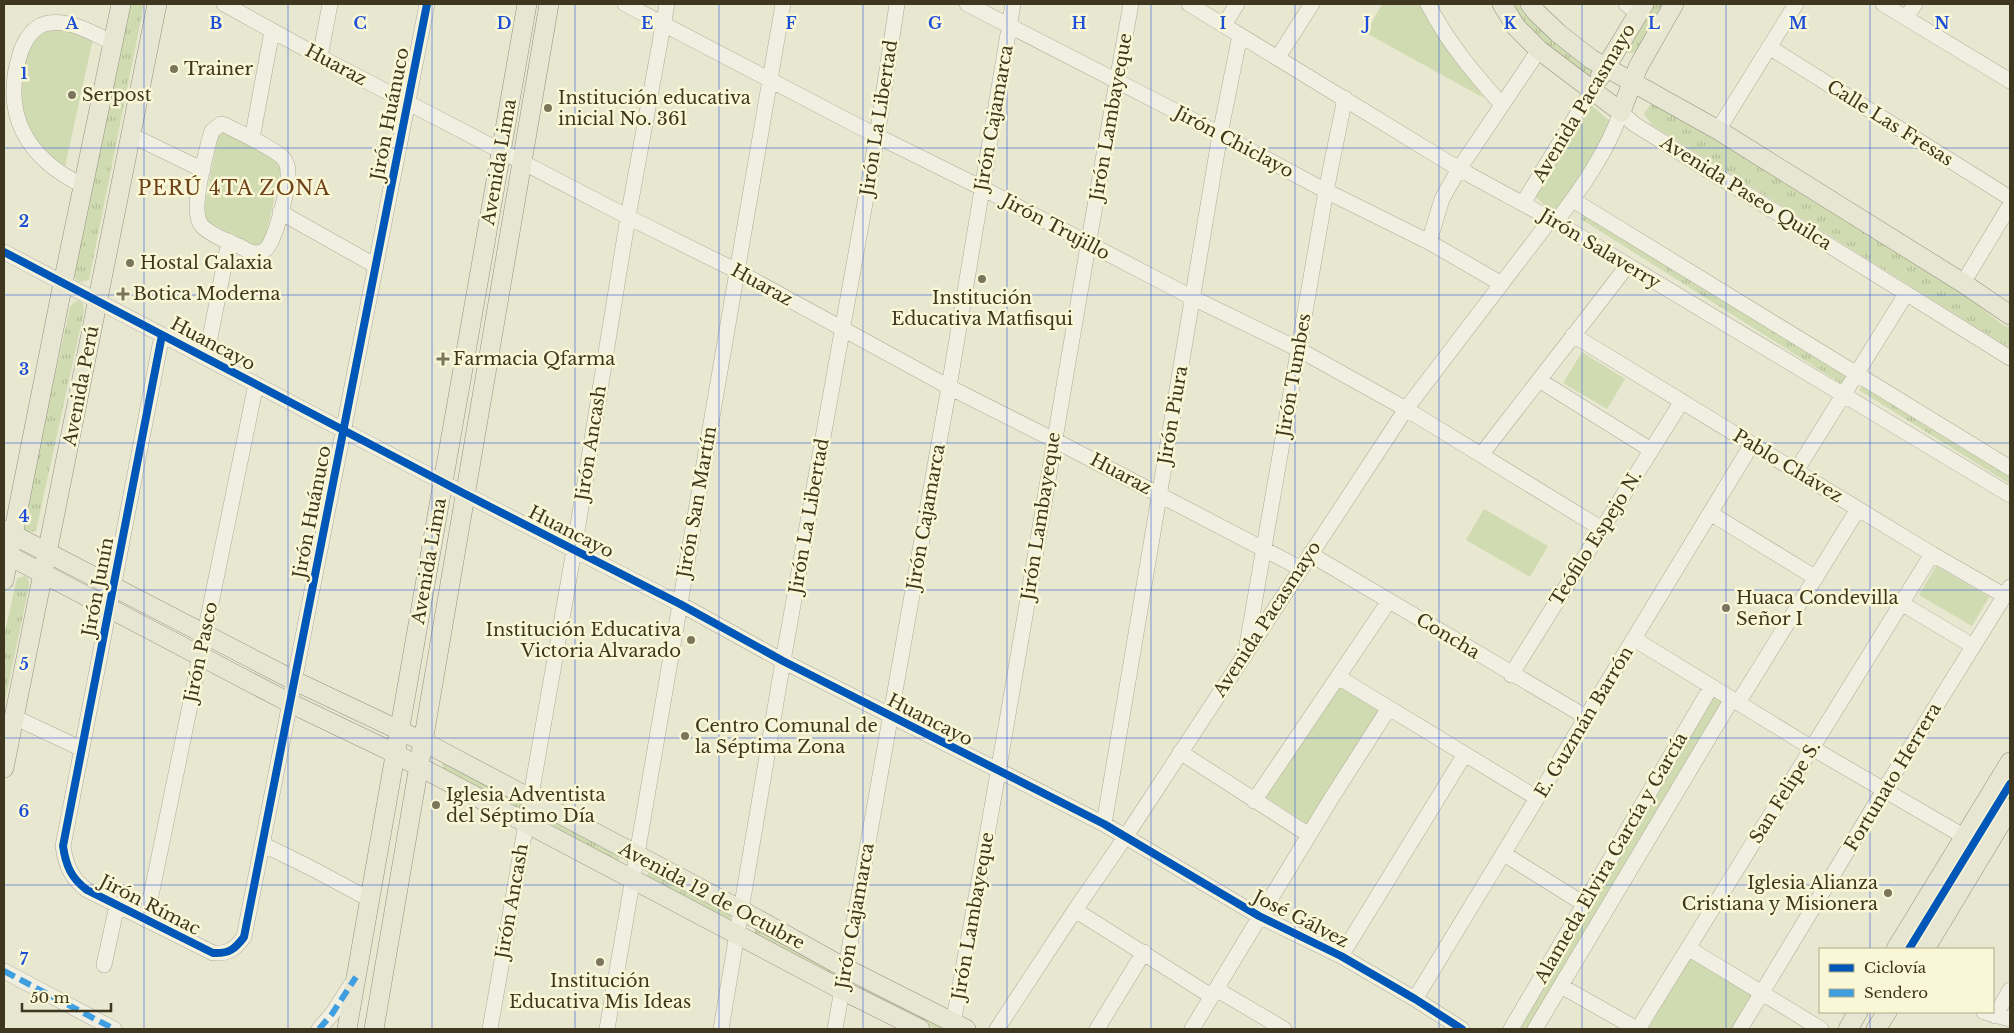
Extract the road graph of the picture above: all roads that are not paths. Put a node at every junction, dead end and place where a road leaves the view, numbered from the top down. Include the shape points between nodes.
1 (121, 4) edge
2 (157, 4) edge
3 (330, 4) edge
4 (427, 4) edge
5 (527, 4) edge
6 (549, 4) edge
7 (626, 4) edge
8 (667, 4) edge
9 (783, 4) edge
10 (897, 4) edge
11 (967, 4) edge
12 (1013, 4) edge
13 (1131, 4) edge
14 (1189, 4) edge
15 (1237, 4) edge
16 (1312, 4) edge
17 (1428, 4) edge
18 (1502, 4) edge
19 (1530, 4) edge
20 (1674, 4) edge
21 (1796, 4) edge
22 (1883, 4) edge
23 (1915, 4) edge
24 (228, 5) edge
25 (1636, 7) edge
26 (1906, 18) junction
27 (664, 25) junction
28 (1224, 25) junction
29 (1010, 26) junction
30 (272, 31) junction
31 (1240, 35) junction
32 (114, 43) junction
33 (1769, 48) junction
34 (1539, 50) junction
35 (320, 57) junction
36 (1278, 57) junction
37 (1606, 67) junction
38 (770, 79) junction
39 (2010, 81) edge
40 (1117, 82) junction
41 (1632, 82) junction
42 (1592, 90) junction
43 (1345, 98) junction
44 (408, 102) junction
45 (1502, 105) junction
46 (1621, 112) junction
47 (1718, 130) junction
48 (131, 134) junction
49 (1220, 134) junction
50 (877, 136) junction
51 (252, 139) junction
52 (501, 151) junction
53 (522, 161) junction
54 (1459, 169) junction
55 (203, 170) junction
56 (84, 186) junction
57 (982, 188) junction
58 (1326, 191) junction
59 (2010, 198) edge
60 (1573, 200) junction
61 (1523, 203) junction
62 (2010, 205) edge
63 (280, 212) junction
64 (628, 217) junction
65 (1554, 220) junction
66 (229, 242) junction
67 (1429, 242) junction
68 (1088, 243) junction
69 (4, 252) edge
70 (1628, 265) junction
71 (376, 266) junction
72 (737, 271) junction
73 (63, 282) junction
74 (1500, 283) junction
75 (1963, 284) junction
76 (1906, 294) junction
77 (1193, 298) junction
78 (98, 301) junction
79 (2010, 315) edge
80 (842, 329) junction
81 (162, 335) junction
82 (1574, 335) junction
83 (1298, 349) junction
84 (206, 358) junction
85 (2010, 358) edge
86 (1857, 374) junction
87 (1539, 380) junction
88 (256, 384) junction
89 (949, 388) junction
90 (1843, 394) junction
91 (1682, 401) junction
92 (1406, 408) junction
93 (344, 430) junction
94 (1054, 440) junction
95 (1752, 444) junction
96 (1651, 450) junction
97 (1481, 455) junction
98 (2010, 468) edge
99 (1796, 471) junction
100 (443, 482) junction
101 (465, 494) junction
102 (1160, 495) junction
103 (2010, 495) edge
104 (1858, 509) junction
105 (1710, 513) junction
106 (1602, 529) junction
107 (8, 532) edge
108 (1263, 549) junction
109 (574, 550) junction
110 (48, 551) junction
111 (1310, 554) junction
112 (1932, 554) junction
113 (6, 555) edge
114 (1300, 568) junction
115 (44, 574) junction
116 (1816, 578) junction
117 (4, 580) edge
118 (114, 585) junction
119 (2008, 591) edge
120 (1389, 601) junction
121 (1902, 603) junction
122 (680, 604) junction
123 (109, 608) junction
124 (205, 634) junction
125 (1634, 639) junction
126 (1973, 646) junction
127 (1246, 652) junction
128 (201, 656) junction
129 (784, 661) junction
130 (1511, 675) junction
131 (1338, 677) junction
132 (294, 681) junction
133 (1711, 687) junction
134 (1735, 701) junction
135 (290, 703) junction
136 (1389, 708) junction
137 (890, 716) junction
138 (1586, 717) junction
139 (14, 718) junction
140 (399, 730) junction
141 (424, 742) junction
142 (1812, 748) junction
143 (82, 749) junction
144 (1180, 752) junction
145 (395, 754) junction
146 (1465, 754) junction
147 (420, 766) junction
148 (4, 768) edge
149 (2008, 771) edge
150 (999, 772) junction
151 (1884, 790) junction
152 (1537, 798) junction
153 (531, 800) junction
154 (1254, 801) junction
155 (2010, 808) edge
156 (526, 823) junction
157 (1104, 824) junction
158 (1309, 835) junction
159 (1126, 836) junction
160 (1965, 837) junction
161 (262, 844) junction
162 (64, 846) joint
163 (637, 854) junction
164 (1504, 854) junction
165 (633, 879) junction
166 (369, 899) junction
167 (1584, 904) junction
168 (117, 905) junction
169 (741, 910) junction
170 (1075, 910) junction
171 (1259, 916) junction
172 (146, 920) junction
173 (737, 934) junction
174 (244, 937) joint
175 (1688, 948) junction
176 (1897, 948) edge
177 (1926, 948) edge
178 (1144, 952) junction
179 (1341, 956) junction
180 (104, 965) dead end
181 (846, 968) junction
182 (4, 971) edge
183 (356, 977) junction
184 (1561, 986) junction
185 (842, 990) junction
186 (2010, 990) edge
187 (1214, 993) junction
188 (1762, 993) junction
189 (1416, 999) junction
190 (1994, 1008) edge
191 (1857, 1013) edge
192 (1886, 1013) edge
193 (1989, 1014) edge
194 (2010, 1019) edge
195 (957, 1027) edge
196 (114, 1029) edge
197 (318, 1029) edge
198 (346, 1029) edge
199 (374, 1029) edge
200 (490, 1029) edge
201 (607, 1029) edge
202 (721, 1029) edge
203 (835, 1029) edge
204 (920, 1029) edge
205 (996, 1029) edge
206 (1097, 1029) edge
207 (1192, 1029) edge
208 (1284, 1029) edge
209 (1462, 1029) edge
210 (1511, 1029) edge
211 (1535, 1029) edge
212 (1637, 1029) edge
213 (1740, 1029) edge
214 (1821, 1029) edge
215 (1848, 1029) edge
216 (1876, 1029) edge

1 - 32 main road
2 - 48 main road, Avenida Perú
3 - 35 street
4 - 44 street, Jirón Huánuco
5 - 52 main road, Avenida Lima
6 - 53 main road, Avenida Lima
7 - 27 street, Jirón Trujillo
8 - 27 street, Jirón Ancash
9 - 38 street, Jirón San Martín
10 - 50 street, Jirón La Libertad
11 - 29 street, Jirón Chiclayo
12 - 29 street, Jirón Cajamarca
13 - 40 street, Jirón Lambayeque
14 - 28 street, Jirón Salaverry
15 - 28 street
16 - 36 street
17 - 45 street via 1464,62
18 - 34 main road, Avenida Paseo Quilca via 1516,27
19 - 37 main road, Avenida Paseo Quilca via 1558,33
20 - 41 main road, Avenida Pacasmayo
21 - 33 street
22 - 26 street
23 - 26 street
24 - 30 street, Huaraz
25 - 37 main road, Avenida Pacasmayo
26 - 39 street
27 - 38 street, Jirón Trujillo
27 - 64 street, Jirón Ancash
28 - 31 street, Jirón Salaverry
29 - 40 street, Jirón Chiclayo
29 - 57 street, Jirón Cajamarca
30 - 35 street, Huaraz
30 - 51 street
31 - 36 street, Jirón Salaverry
31 - 49 street, Jirón Piura
32 - 56 main road
32 - 56 street via 72,25 49,23 30,34 16,63 14,110 26,140 49,166
33 - 47 street
33 - 59 street, Calle Las Fresas
34 - 42 main road, Avenida Paseo Quilca
34 - 45 street
35 - 44 street, Huaraz
36 - 43 street, Jirón Salaverry
37 - 41 main road, Avenida Paseo Quilca
37 - 42 main road, Avenida Pacasmayo
38 - 50 street, Jirón Trujillo
38 - 72 street, Jirón San Martín
40 - 49 street, Jirón Chiclayo
40 - 68 street, Jirón Lambayeque
41 - 46 main road, Avenida Pacasmayo
41 - 47 main road, Avenida Paseo Quilca
42 - 46 main road, Avenida Paseo Quilca
42 - 61 street, Avenida Pacasmayo
43 - 54 street, Jirón Salaverry
43 - 58 street, Jirón Tumbes
44 - 52 street, Huaraz
44 - 71 street, Jirón Huánuco
45 - 54 street
46 - 60 street, Avenida Pacasmayo
46 - 76 street, Avenida Paseo Quilca via 1634,124
47 - 75 main road, Avenida Paseo Quilca
48 - 55 street
48 - 78 main road, Avenida Perú
49 - 58 street, Jirón Chiclayo
49 - 77 street, Jirón Piura
50 - 57 street, Jirón Trujillo
50 - 80 street, Jirón La Libertad
51 - 55 street via 225,125 216,127 210,136
51 - 63 street via 279,154 286,162 288,179
52 - 53 street, Huaraz
52 - 100 main road, Avenida Lima
53 - 64 street, Huaraz
53 - 101 main road, Avenida Lima
54 - 61 street, Jirón Salaverry
54 - 67 street via 1442,199
55 - 66 street via 198,220 206,229
56 - 73 main road
57 - 68 street, Jirón Trujillo
57 - 89 street, Jirón Cajamarca
58 - 67 street, Jirón Chiclayo
58 - 83 street, Jirón Tumbes
60 - 65 street, Avenida Pacasmayo
60 - 86 street, Jirón Salaverry
61 - 65 street, Jirón Salaverry
62 - 75 street
63 - 66 street via 274,239 262,252 251,253
63 - 71 street
64 - 72 street, Huaraz
64 - 109 street, Jirón Ancash
65 - 70 street, Jirón Salaverry
65 - 74 street, Avenida Pacasmayo
66 - 84 street
67 - 74 street, Jirón Chiclayo
68 - 77 street, Jirón Trujillo
68 - 94 street, Jirón Lambayeque
69 - 73 street, Huancayo
70 - 82 street
70 - 90 street, Jirón Salaverry
71 - 93 street, Jirón Huánuco
72 - 80 street, Huaraz
72 - 122 street, Jirón San Martín
73 - 78 street, Huancayo
73 - 107 main road
74 - 92 street, Avenida Pacasmayo
75 - 79 main road, Avenida Paseo Quilca
76 - 85 street, Avenida Paseo Quilca
76 - 86 street
77 - 83 street, Jirón Trujillo
77 - 102 street, Jirón Piura
78 - 81 street, Huancayo
78 - 110 main road, Avenida Perú
80 - 89 street, Huaraz
80 - 129 street, Jirón La Libertad
81 - 84 street, Huancayo
81 - 118 street, Jirón Junín
82 - 87 street
82 - 91 street, Pablo Chávez
83 - 92 street, Jirón Trujillo
83 - 108 street, Jirón Tumbes
84 - 88 street, Huancayo
86 - 90 street
86 - 98 street, Jirón Salaverry
87 - 96 street
87 - 97 street
88 - 93 street, Huancayo
88 - 124 street, Jirón Pasco
89 - 94 street, Huaraz
89 - 137 street, Jirón Cajamarca
90 - 99 street
90 - 103 street, Jirón Salaverry
91 - 95 street, Pablo Chávez
91 - 96 street, Teófilo Espejo N.
92 - 97 street, Jirón Trujillo
92 - 111 street, Avenida Pacasmayo
93 - 100 street, Huancayo
93 - 132 street, Jirón Huánuco
94 - 102 street, Huaraz
94 - 150 street, Jirón Lambayeque
95 - 99 street, Pablo Chávez
95 - 105 street, E. Guzmán Barrón
96 - 106 street, Teófilo Espejo N.
97 - 106 street, Jirón Trujillo
99 - 104 street, Pablo Chávez
100 - 101 street, Huancayo
100 - 140 main road, Avenida Lima
101 - 109 street, Huancayo
101 - 141 main road, Avenida Lima
102 - 108 street, Huaraz
102 - 157 street, Jirón Piura
104 - 112 street, Pablo Chávez
104 - 116 street, Alameda Elvira García y García
105 - 116 street
105 - 125 street, E. Guzmán Barrón
106 - 130 street, Teófilo Espejo N.
107 - 110 main road, Avenida 12 de Octubre
107 - 113 main road
108 - 114 street, Huaraz
108 - 127 street, Jirón Tumbes
109 - 122 street, Huancayo
109 - 153 street, Jirón Ancash
110 - 115 main road, Avenida Perú
110 - 118 main road, Avenida 12 de Octubre
111 - 114 street, Avenida Pacasmayo
111 - 120 street, Concha
112 - 119 street, Pablo Chávez
112 - 121 street, San Felipe S.
113 - 115 main road, Avenida 12 de Octubre
113 - 117 main road
114 - 127 street, Avenida Pacasmayo
115 - 123 main road, Avenida 12 de Octubre
115 - 139 main road, Avenida Perú
116 - 134 street, Alameda Elvira García y García
118 - 123 street, Jirón Junín
118 - 124 main road, Avenida 12 de Octubre
119 - 126 street, Fortunato Herrera
120 - 130 street, Concha
120 - 131 street
121 - 126 street
121 - 142 street, San Felipe S.
122 - 129 street, Huancayo
122 - 163 street, Jirón San Martín
123 - 128 main road, Avenida 12 de Octubre
123 - 143 street, Jirón Junín
124 - 128 street, Jirón Pasco
124 - 132 main road, Avenida 12 de Octubre
125 - 133 street
125 - 138 street, E. Guzmán Barrón
126 - 151 street, Fortunato Herrera
127 - 144 street, Avenida Pacasmayo
128 - 135 main road, Avenida 12 de Octubre
128 - 172 street, Jirón Pasco
129 - 137 street, Huancayo
129 - 169 street, Jirón La Libertad
130 - 138 street, Concha
131 - 136 street
131 - 154 street
132 - 135 street, Jirón Huánuco
132 - 140 main road, Avenida 12 de Octubre
133 - 134 street
133 - 167 street, Alameda Elvira García y García
134 - 142 street
134 - 184 street, Alameda Elvira García y García
135 - 145 main road, Avenida 12 de Octubre
135 - 161 street, Jirón Huánuco
136 - 146 street
136 - 158 street
137 - 150 street, Huancayo
137 - 181 street, Jirón Cajamarca
138 - 152 street, E. Guzmán Barrón
139 - 143 street
139 - 148 main road, Avenida Perú
140 - 141 main road, Avenida 12 de Octubre
140 - 145 main road, Avenida Lima
141 - 147 main road, Avenida Lima
141 - 153 main road, Avenida 12 de Octubre
142 - 151 street
142 - 175 street, San Felipe S.
143 - 162 street, Jirón Junín
144 - 154 street
144 - 159 street, Avenida Pacasmayo
145 - 147 main road, Avenida 12 de Octubre
145 - 166 main road, Avenida Lima
146 - 152 street
146 - 179 street
147 - 156 main road, Avenida 12 de Octubre
147 - 199 main road, Avenida Lima
149 - 160 main road
150 - 157 street, Huancayo
150 - 195 street, Jirón Lambayeque
151 - 160 street
151 - 188 street, Fortunato Herrera
152 - 164 street, E. Guzmán Barrón
153 - 156 street, Jirón Ancash
153 - 163 main road, Avenida 12 de Octubre
154 - 158 street
155 - 177 main road
156 - 165 main road, Avenida 12 de Octubre
156 - 200 street, Jirón Ancash
157 - 159 street, Huancayo
158 - 171 street
159 - 170 street, Avenida Pacasmayo
159 - 171 street, José Gálvez
160 - 176 main road
161 - 166 street
161 - 174 street, Jirón Huánuco
162 - 168 street, Jirón Rímac via 68,870 74,878 88,890
163 - 165 street, Jirón San Martín
163 - 169 main road, Avenida 12 de Octubre
164 - 167 street
164 - 189 street, E. Guzmán Barrón
165 - 173 main road, Avenida 12 de Octubre
165 - 201 street, Jirón San Martín
166 - 183 main road, Avenida Lima
167 - 210 street, Alameda Elvira García y García
168 - 172 street, Jirón Rímac
168 - 180 street
169 - 173 street, Jirón La Libertad
169 - 181 main road, Avenida 12 de Octubre
170 - 178 street
170 - 205 street, Avenida Pacasmayo
171 - 179 street, José Gálvez
171 - 187 street
172 - 174 street, Jirón Rímac via 213,954 232,951
173 - 185 main road, Avenida 12 de Octubre
173 - 202 street, Jirón La Libertad
175 - 188 street
175 - 212 street, San Felipe S.
178 - 187 street
178 - 206 street
179 - 189 street, José Gálvez
181 - 185 street, Jirón Cajamarca
181 - 195 main road, Avenida 12 de Octubre
182 - 196 street
183 - 197 street
183 - 198 main road, Avenida Lima
184 - 211 street, Alameda Elvira García y García
184 - 212 street
185 - 203 street, Jirón Cajamarca
185 - 204 main road, Avenida 12 de Octubre
186 - 190 street
187 - 207 street
187 - 208 street
188 - 213 street, Fortunato Herrera
188 - 214 street
189 - 209 street, José Gálvez
191 - 215 main road
192 - 216 main road
193 - 194 street

